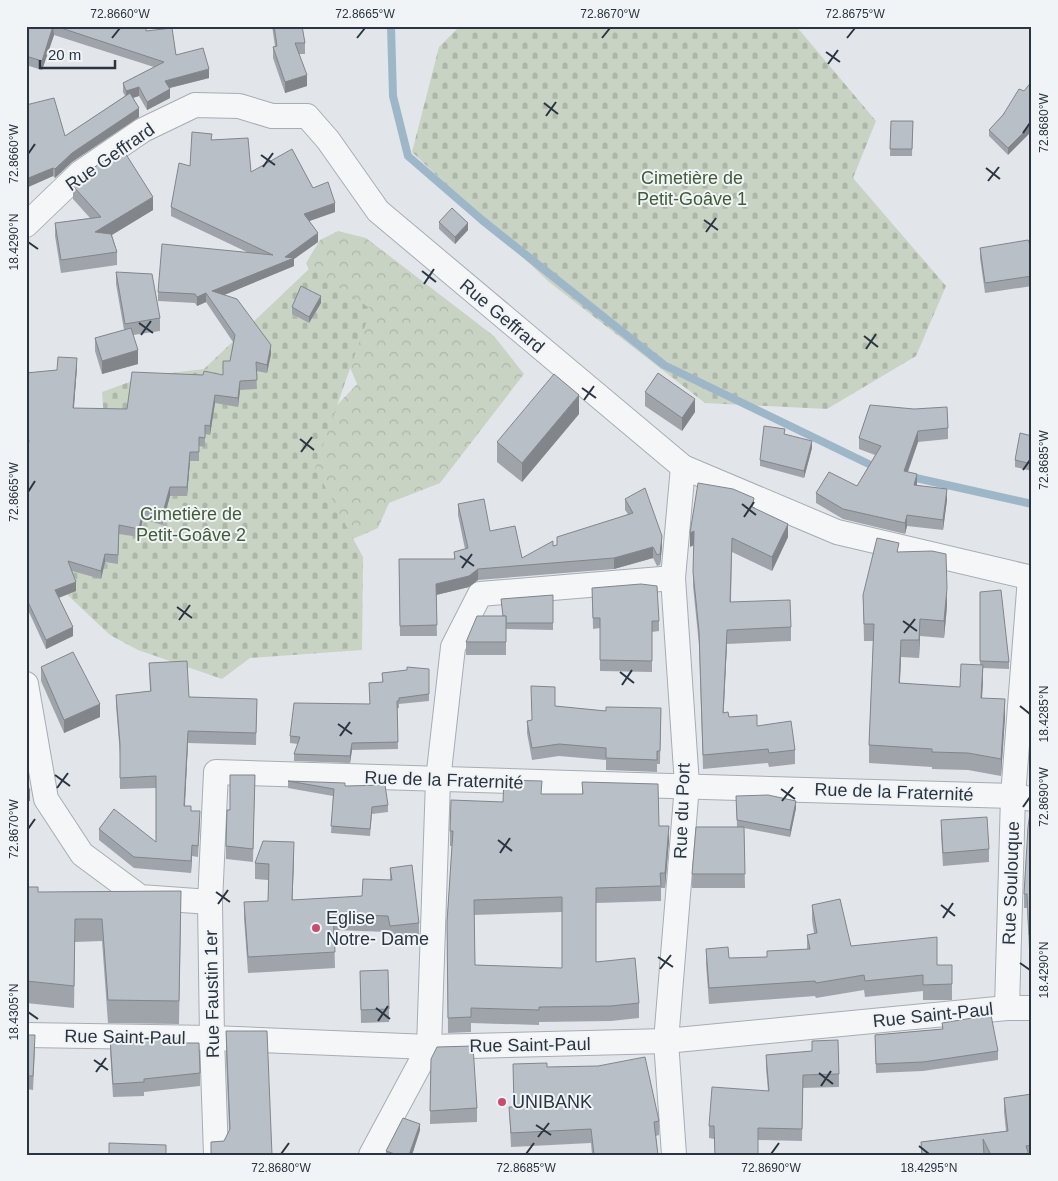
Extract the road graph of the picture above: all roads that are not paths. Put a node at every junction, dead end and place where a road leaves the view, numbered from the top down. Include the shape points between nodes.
1 (26, 225) edge
2 (683, 468) junction
3 (673, 578) junction
4 (1031, 578) edge
5 (26, 684) edge
6 (216, 772) joint
7 (438, 780) junction
8 (686, 785) junction
9 (1022, 798) edge
10 (210, 902) junction
11 (1007, 1008) junction
12 (1032, 1008) edge
13 (26, 1036) edge
14 (212, 1038) junction
15 (666, 1041) junction
16 (429, 1047) junction
17 (216, 1155) edge
18 (371, 1155) edge
19 (674, 1155) edge

1 - 2 street, Rue Geffrard via 80,174 143,130 195,105 239,106 272,116 308,116 378,211
2 - 3 street, Rue du Port
2 - 4 street, Rue Geffrard via 837,532
3 - 7 street via 480,594 453,647
3 - 8 street, Rue du Port
4 - 9 street, Rue Soulouque
5 - 10 street via 46,799 82,854 140,897
6 - 7 street, Rue de la Fraternité
6 - 10 street, Rue Faustin 1er
7 - 8 street, Rue de la Fraternité
7 - 16 street
8 - 9 street, Rue de la Fraternité
8 - 15 street, Rue du Port
9 - 11 street, Rue Soulouque
10 - 14 street, Rue Faustin 1er
11 - 12 street, Rue Saint-Paul
11 - 15 street, Rue Saint-Paul
13 - 14 street, Rue Saint-Paul
14 - 16 street, Rue Saint-Paul
14 - 17 street, Rue Faustin 1er
15 - 16 street, Rue Saint-Paul
15 - 19 street, Rue du Port
16 - 18 street

